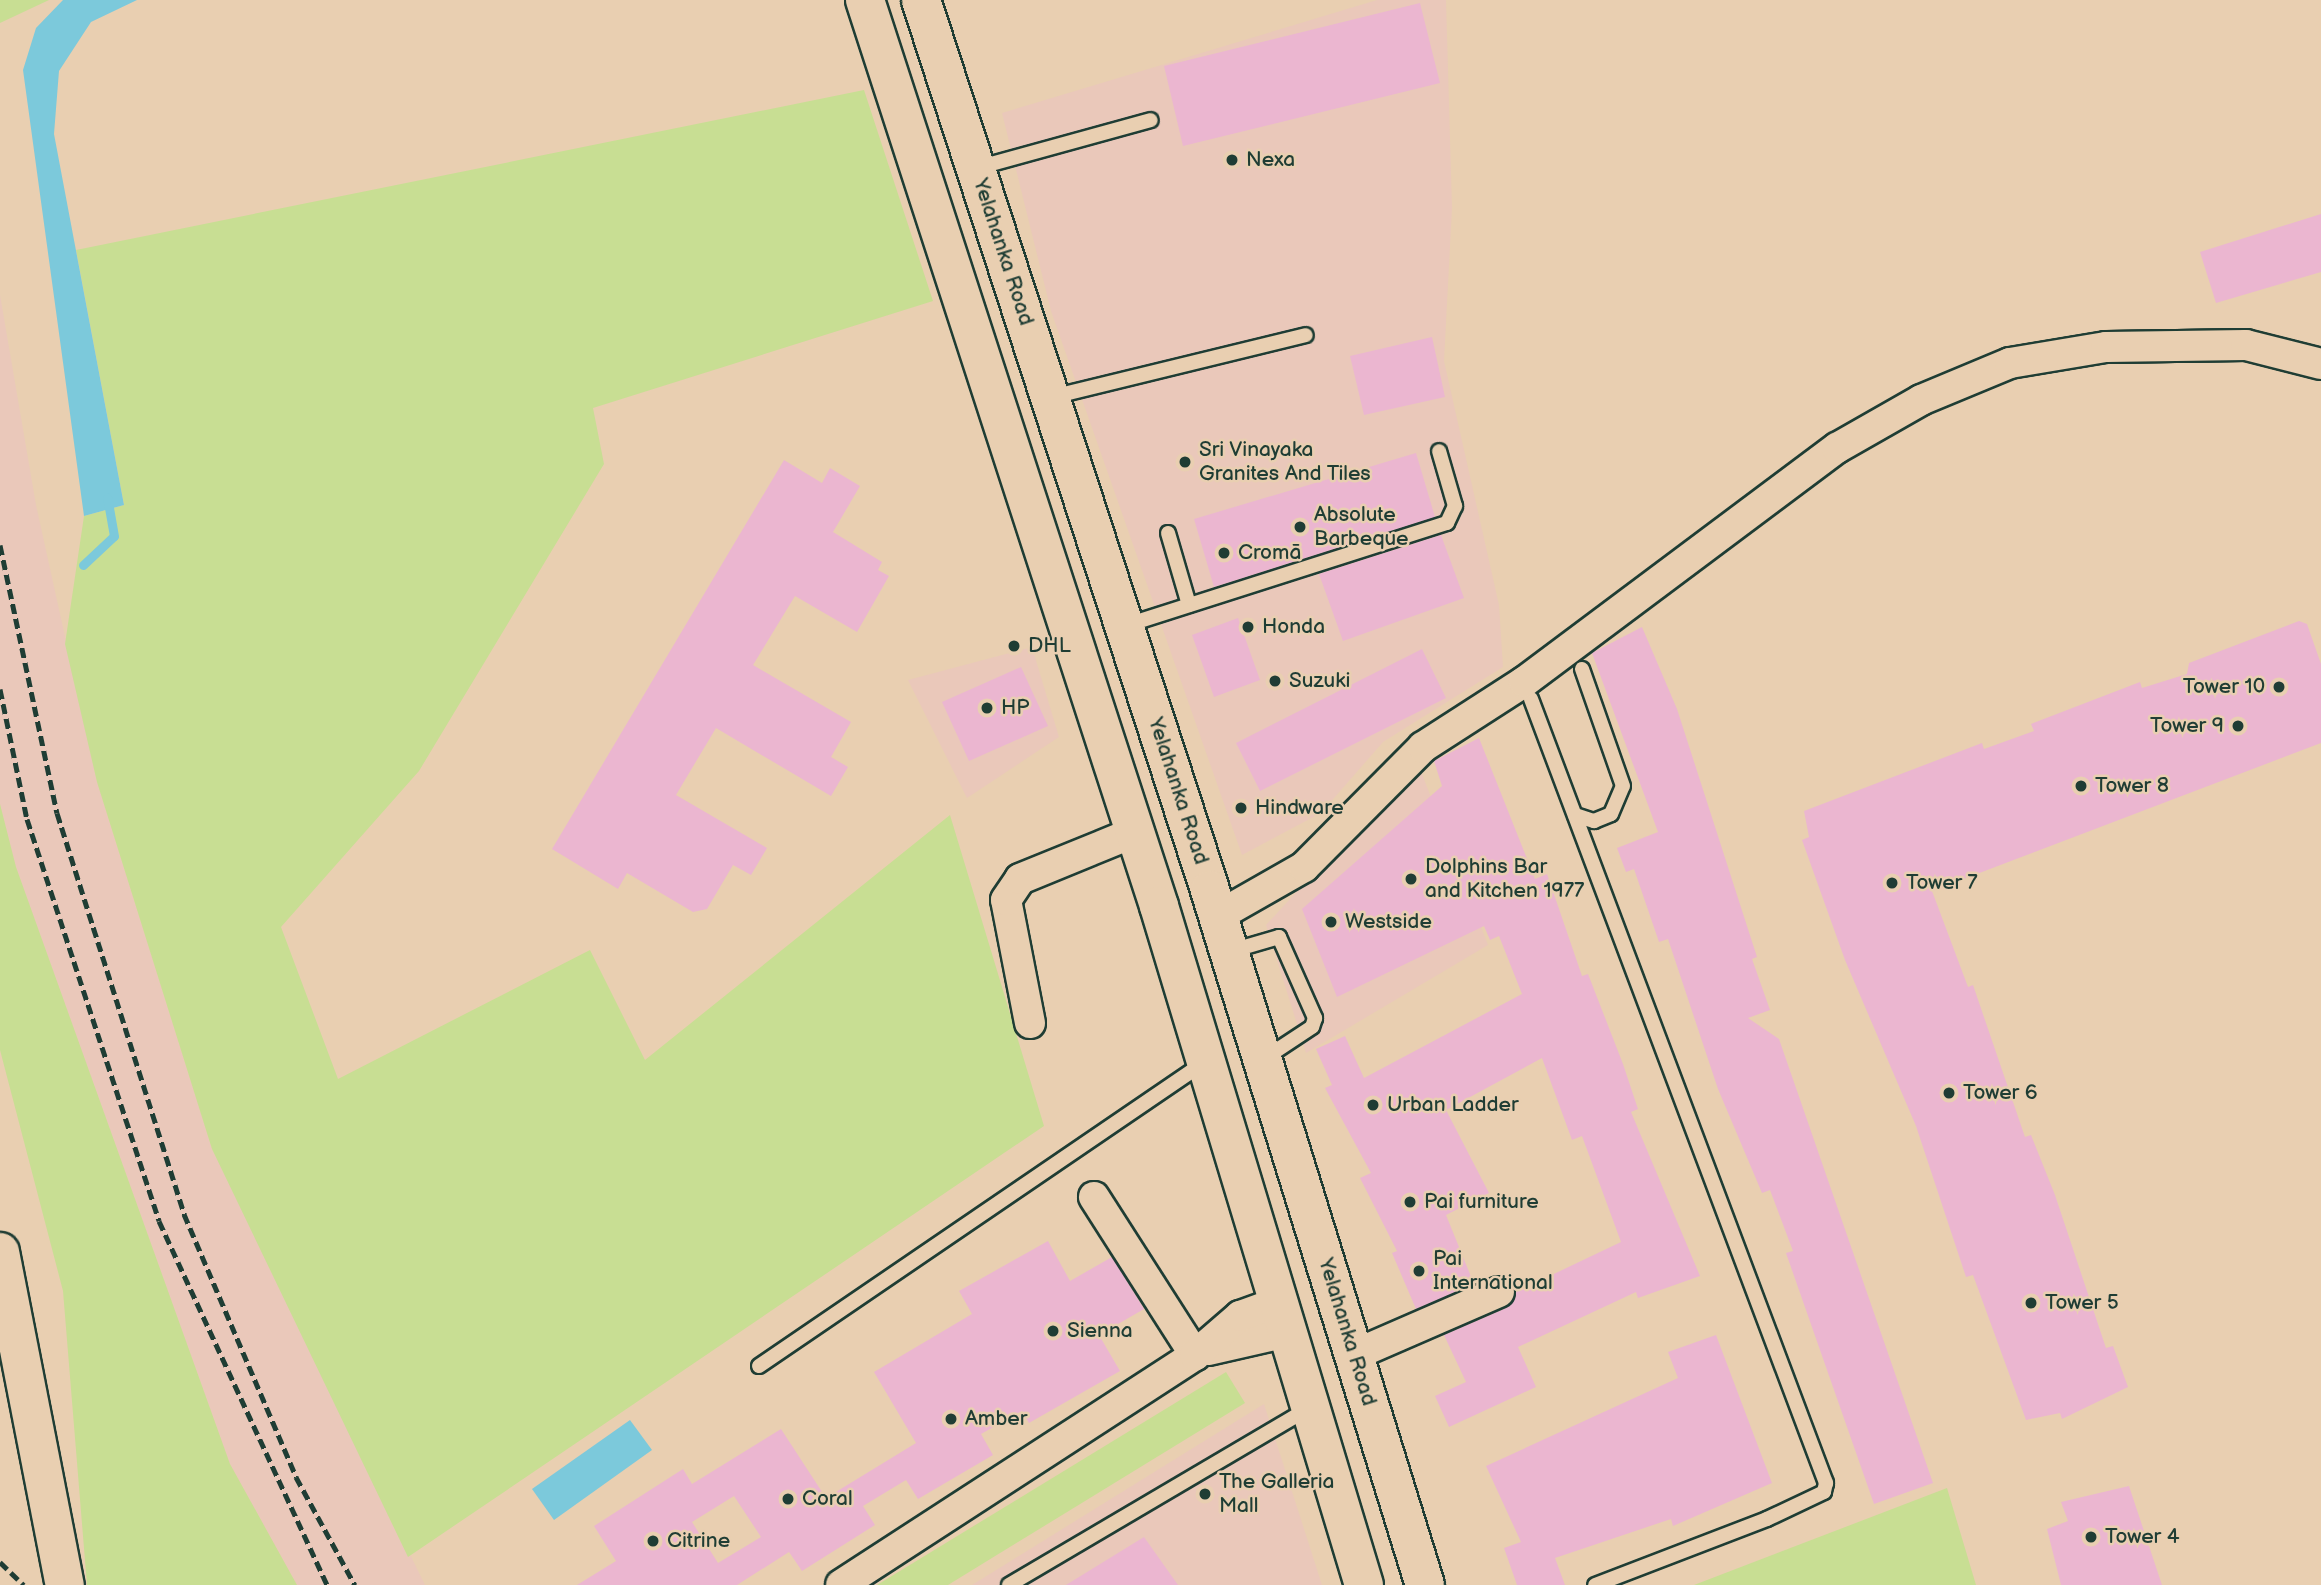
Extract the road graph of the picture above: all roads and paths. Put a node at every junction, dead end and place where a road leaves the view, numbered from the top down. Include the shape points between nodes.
1 (865, 0) edge
2 (921, 0) edge
3 (1151, 120) dead end
4 (976, 168) junction
5 (1306, 335) dead end
6 (2321, 364) edge
7 (1051, 398) junction
8 (1439, 452) dead end
9 (1168, 533) dead end
10 (1189, 605) junction
11 (1124, 625) junction
12 (1582, 669) dead end
13 (1531, 699) dead end
14 (1575, 815) junction
15 (1136, 832) junction
16 (1224, 934) junction
17 (1030, 1023) dead end
18 (1263, 1059) junction
19 (1206, 1061) junction
20 (1094, 1196) dead end
21 (0, 1252) edge
22 (1499, 1292) dead end
23 (1283, 1317) junction
24 (1195, 1355) junction
25 (1354, 1355) junction
26 (759, 1366) dead end
27 (1310, 1407) junction
28 (65, 1585) edge
29 (841, 1585) edge
30 (1009, 1585) edge
31 (1364, 1585) edge
32 (1425, 1585) edge
33 (1595, 1585) edge

1 - 15 main road
2 - 4 main road, Yelahanka Road
3 - 4 lane
4 - 7 main road, Yelahanka Road
5 - 7 lane
6 - 16 street via 2246,345 2106,347 2010,363 1921,400 1837,448 1524,682 1423,747 1304,867
7 - 11 main road, Yelahanka Road
8 - 10 lane via 1455,506 1447,523
9 - 10 lane
10 - 11 lane
11 - 16 main road, Yelahanka Road
12 - 14 lane via 1623,786 1611,814 1594,821
13 - 14 lane
14 - 33 lane via 1826,1483 1824,1492 1767,1519
15 - 17 street via 1020,879 1006,900
15 - 19 main road
16 - 18 main road, Yelahanka Road
16 - 18 lane via 1279,937 1315,1018 1312,1027
18 - 25 main road, Yelahanka Road
19 - 23 main road
19 - 26 lane
20 - 24 street
21 - 28 main road
22 - 25 street
23 - 24 street
23 - 27 main road
24 - 29 street
25 - 32 main road, Yelahanka Road
27 - 30 lane
27 - 31 main road

